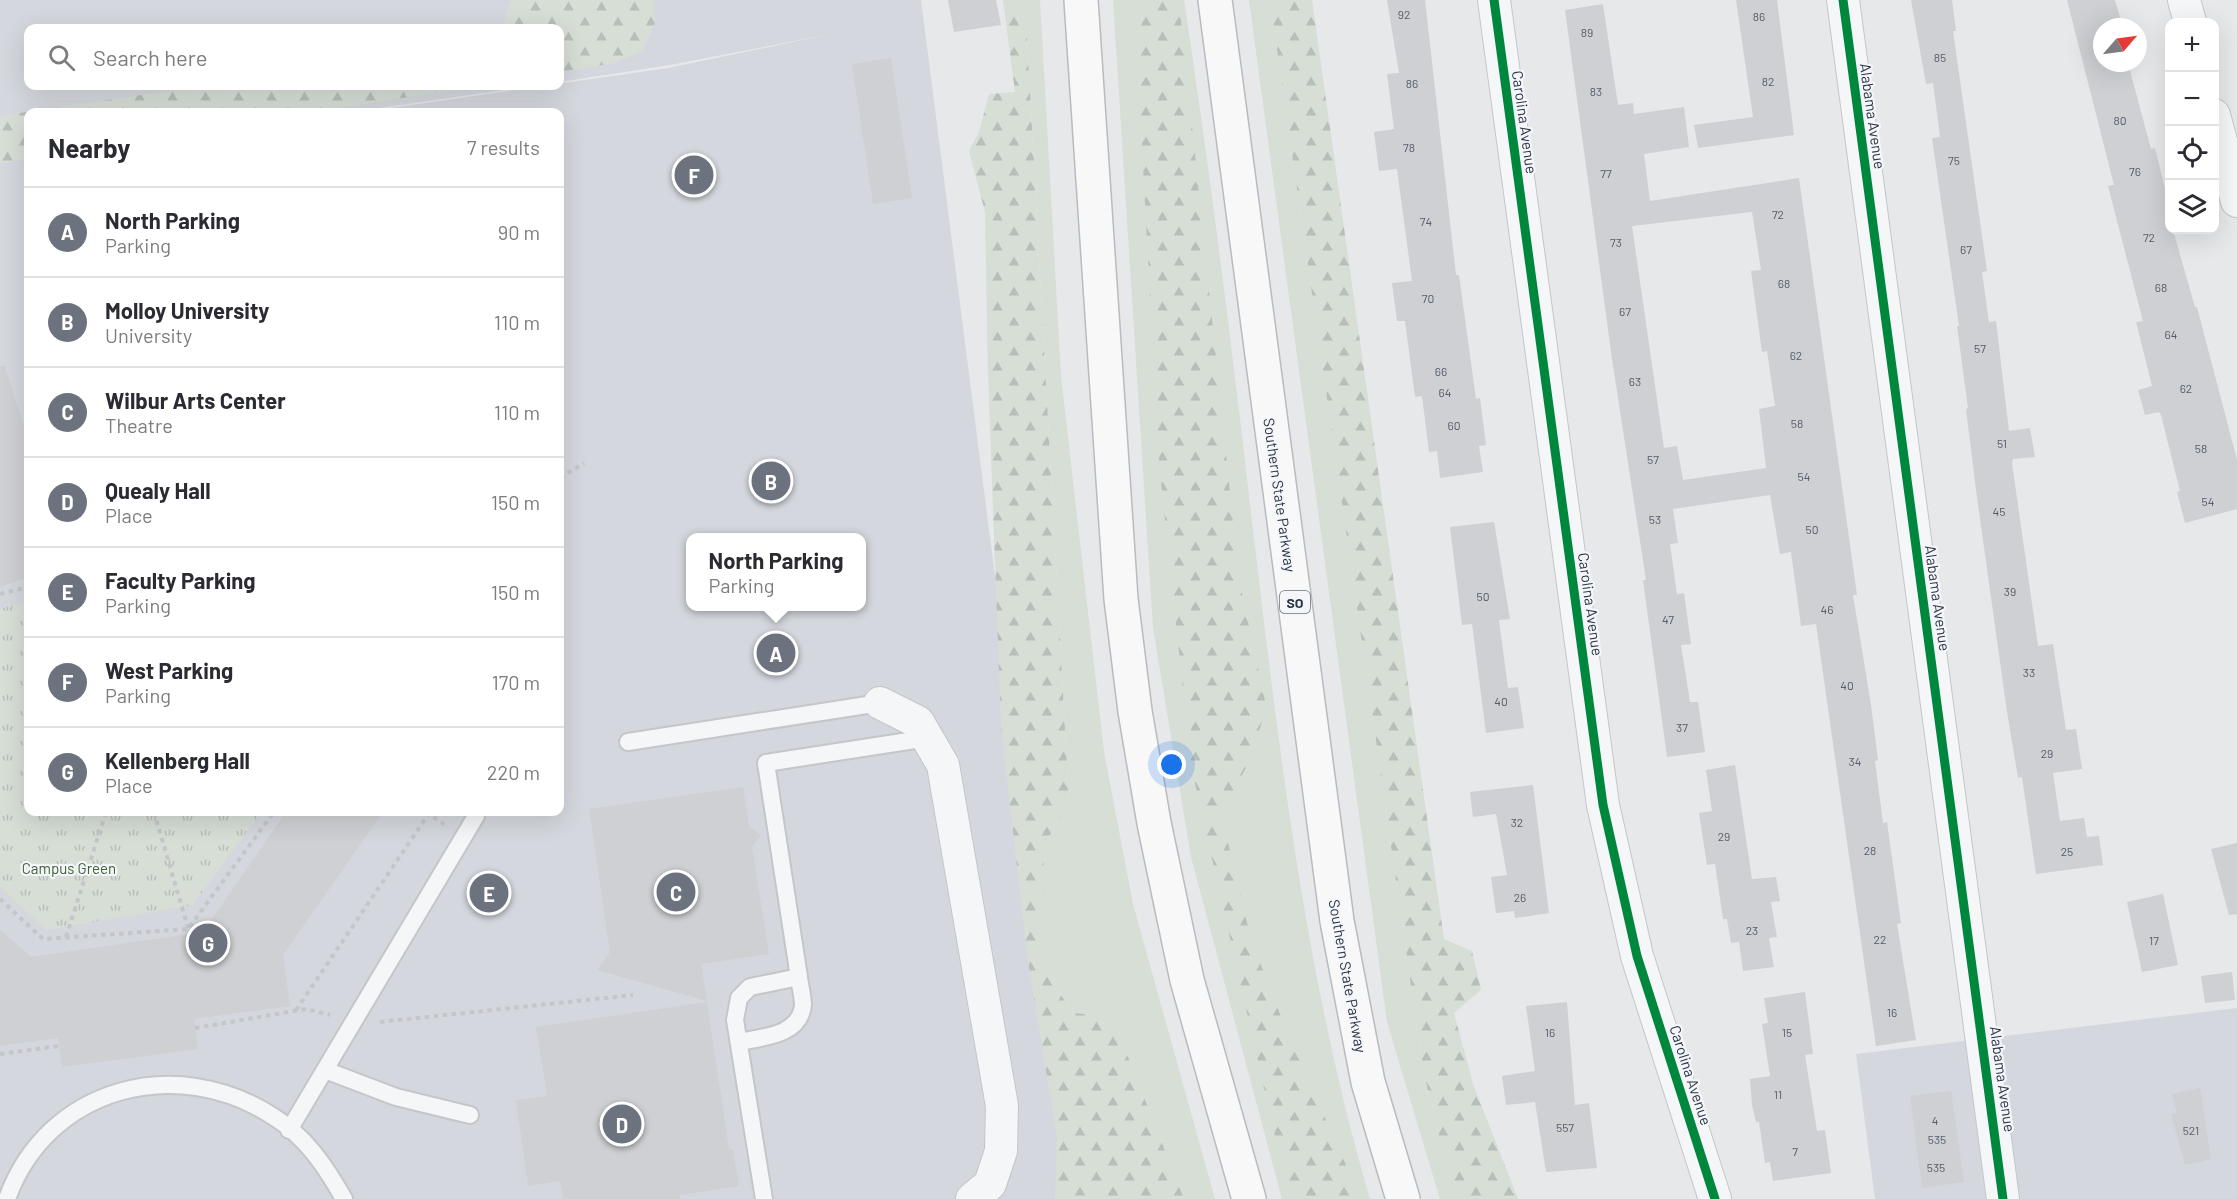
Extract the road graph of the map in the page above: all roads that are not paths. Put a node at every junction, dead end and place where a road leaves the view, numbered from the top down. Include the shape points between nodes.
1 (1081, 0) edge
2 (1215, 0) edge
3 (1494, 0) edge
4 (1843, 0) edge
5 (2184, 0) edge
6 (2189, 18) edge
7 (2217, 126) edge
8 (2237, 201) edge
9 (880, 703) joint
10 (928, 738) junction
11 (628, 742) dead end
12 (476, 816) dead end
13 (799, 977) junction
14 (739, 1042) junction
15 (325, 1070) junction
16 (470, 1115) dead end
17 (289, 1130) junction
18 (7, 1199) edge
19 (344, 1199) edge
20 (764, 1199) edge
21 (972, 1199) edge
22 (1249, 1199) edge
23 (1403, 1199) edge
24 (1715, 1199) edge
25 (2003, 1199) edge

1 - 22 highway via 1121,599 1136,711 1156,833 1187,980
2 - 23 highway, Southern State Parkway / SO via 1337,921 1368,1082
3 - 24 street, Carolina Avenue via 1603,806 1637,956
4 - 25 street, Alabama Avenue
5 - 6 street
7 - 8 street
9 - 10 street via 918,722
9 - 11 lane
10 - 13 lane via 766,763
10 - 21 street via 943,765 1002,1106 1001,1151 990,1184
12 - 15 lane
13 - 14 lane via 803,1006 796,1023 783,1033
13 - 14 lane via 750,987 739,998 735,1020
14 - 20 lane
15 - 16 lane via 396,1097
15 - 17 lane
17 - 18 lane via 275,1117 221,1091 163,1083 105,1096 54,1126 16,1173
17 - 19 lane via 321,1159

